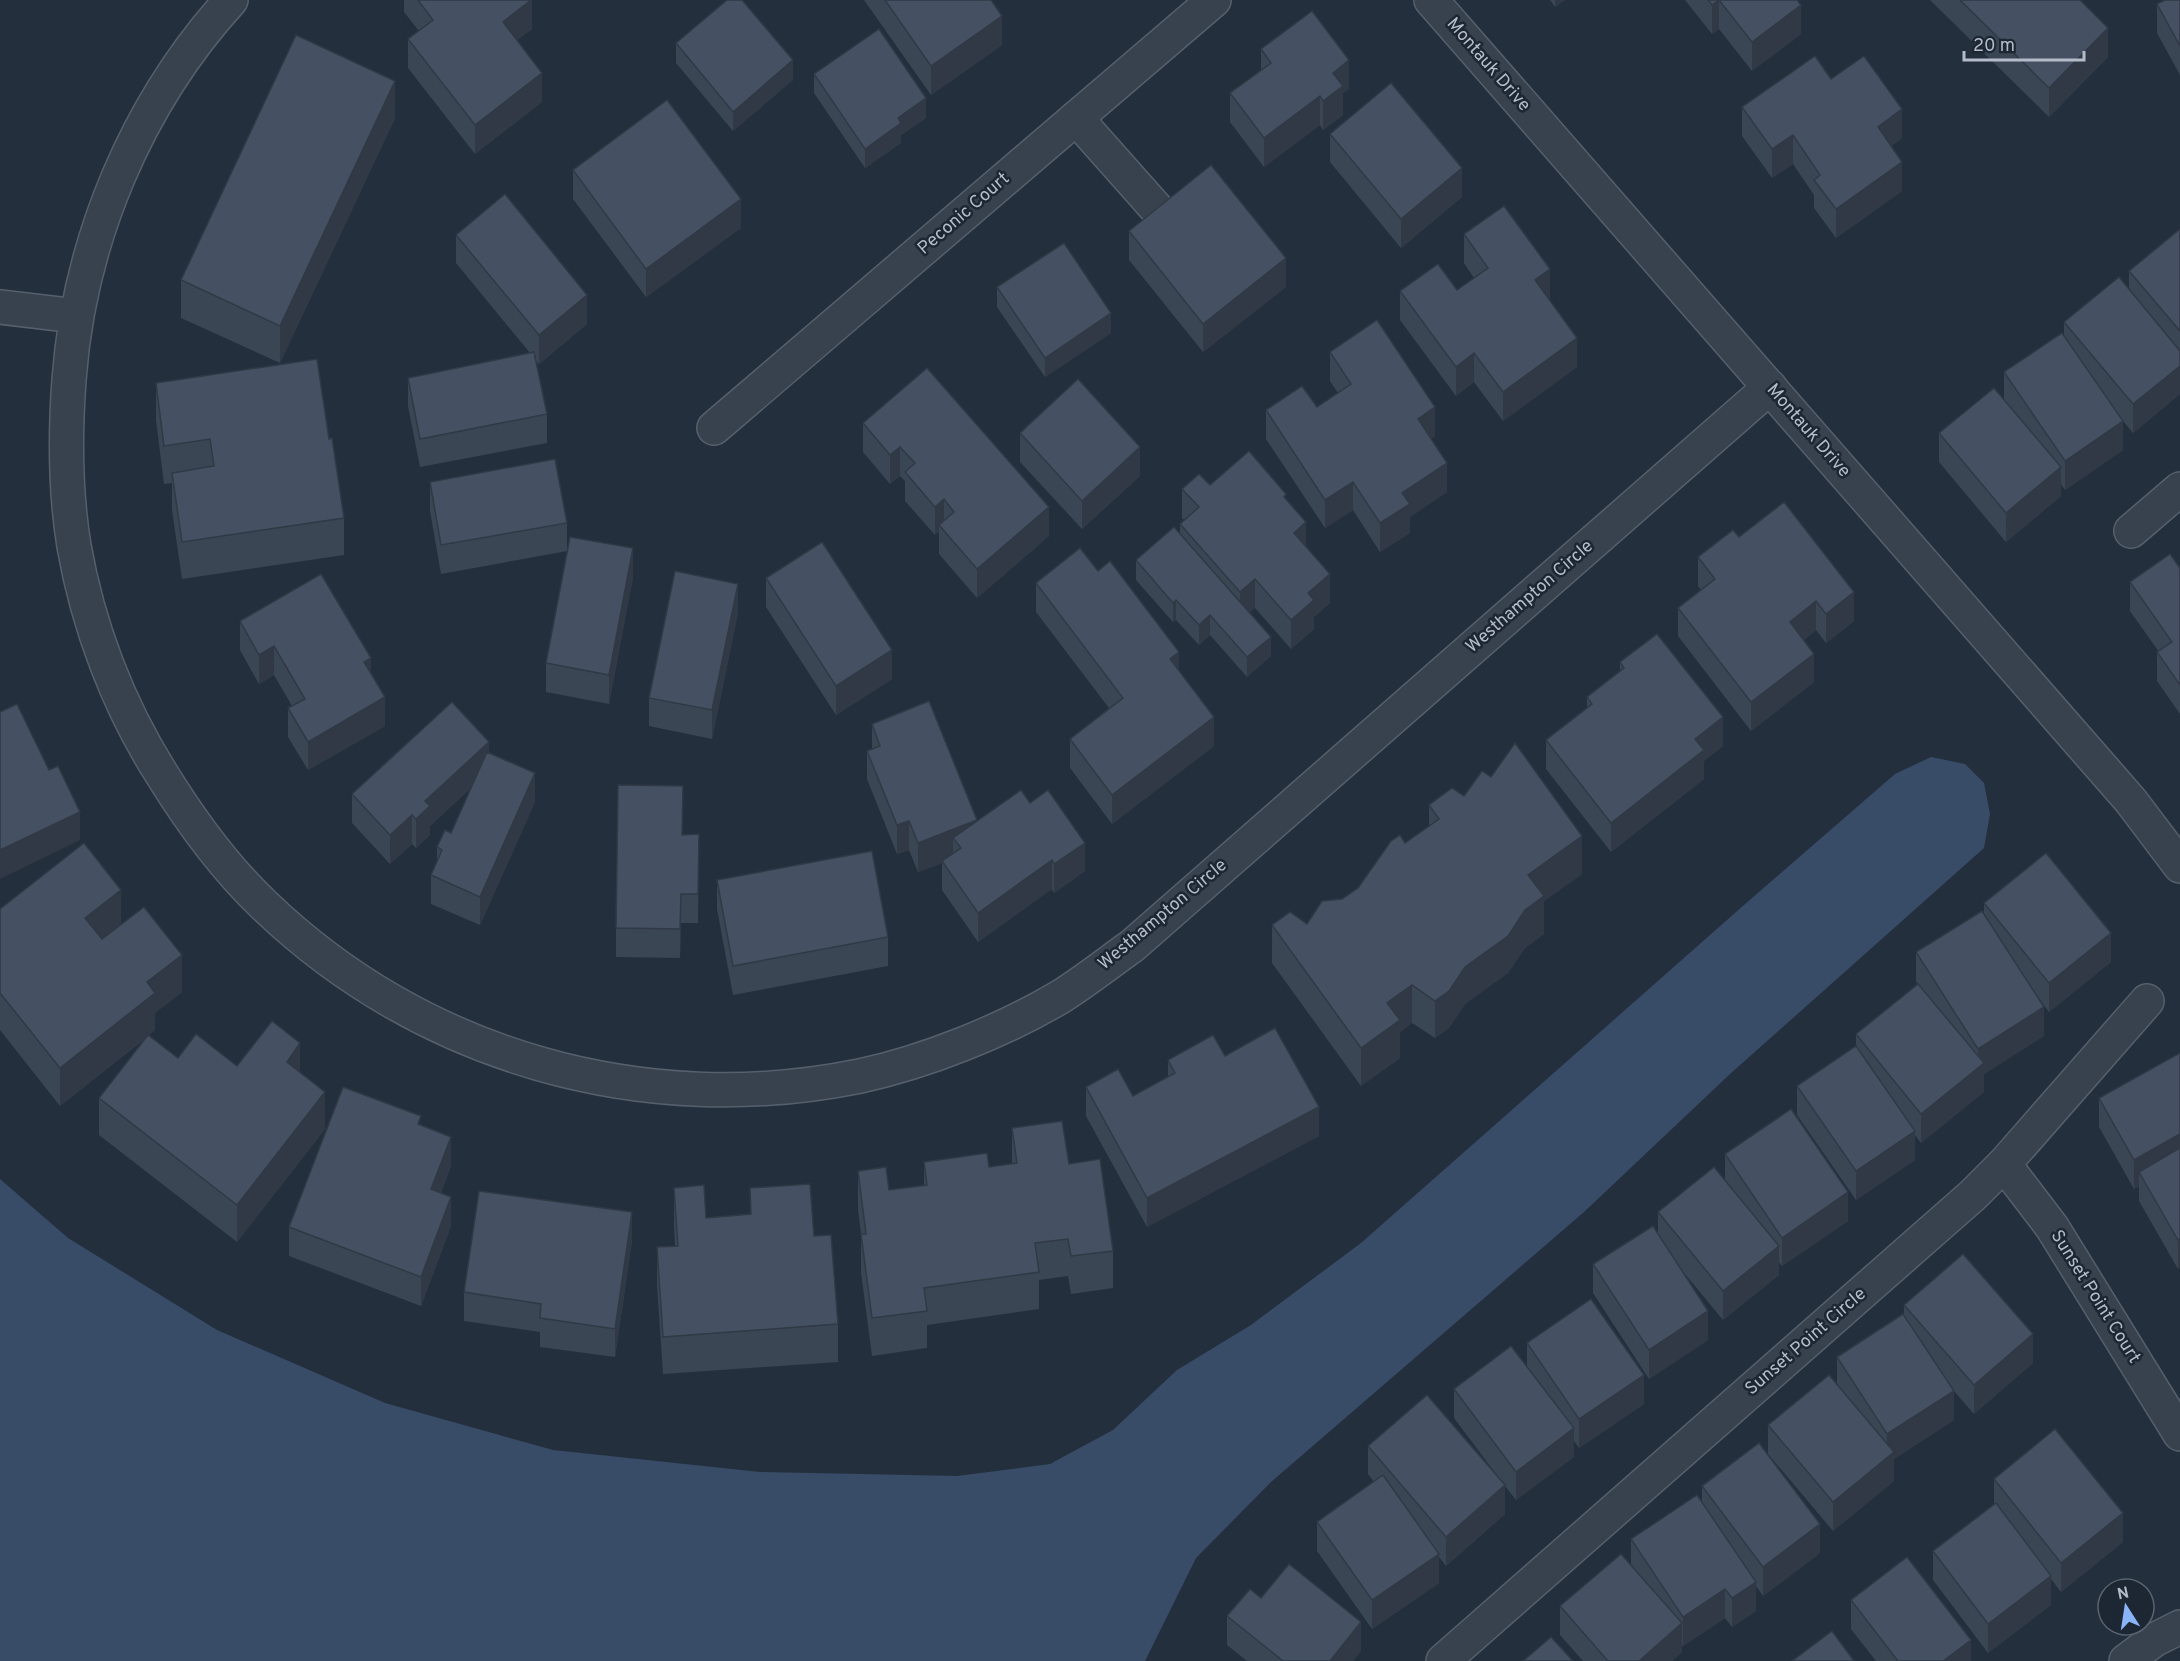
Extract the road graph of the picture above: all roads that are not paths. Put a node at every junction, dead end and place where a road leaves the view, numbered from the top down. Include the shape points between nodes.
1 (231, 0) edge
2 (1214, 0) edge
3 (1431, 0) edge
4 (1076, 118) junction
5 (1163, 216) edge
6 (0, 307) edge
7 (76, 316) junction
8 (1770, 387) junction
9 (714, 428) dead end
10 (2180, 489) edge
11 (2131, 531) dead end
12 (2180, 866) edge
13 (2147, 1001) dead end
14 (2004, 1164) junction
15 (2180, 1434) edge
16 (2180, 1627) edge
17 (1443, 1661) edge
18 (2126, 1661) edge

1 - 7 street, Westhampton Circle via 173,74 143,123 107,204
2 - 4 street, Peconic Court
3 - 8 street, Montauk Drive
4 - 5 street
4 - 9 street, Peconic Court
6 - 7 street
7 - 8 street, Westhampton Circle via 65,433 71,521 81,579 110,674 141,742 188,817 264,906 380,996 458,1036 541,1066 627,1084 686,1090 774,1089 860,1076 917,1060 999,1029 1060,997 1132,946
8 - 12 street, Montauk Drive via 2131,801
10 - 11 street
13 - 14 street, Sunset Point Circle
14 - 15 street, Sunset Point Court via 2052,1227
14 - 17 street, Sunset Point Circle
16 - 18 street

